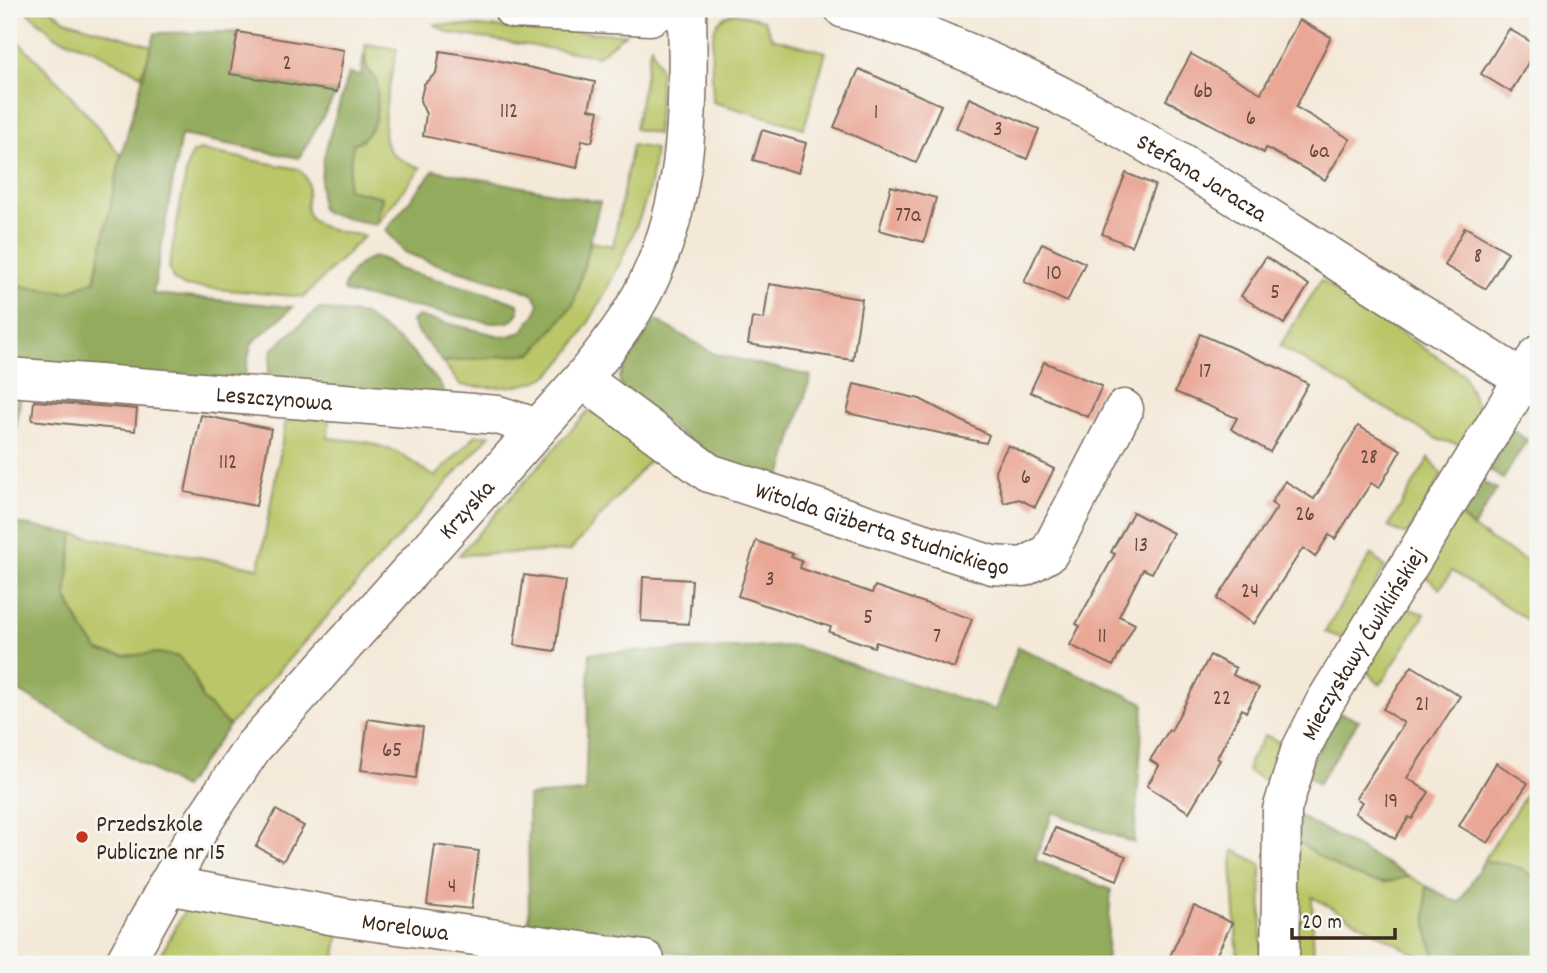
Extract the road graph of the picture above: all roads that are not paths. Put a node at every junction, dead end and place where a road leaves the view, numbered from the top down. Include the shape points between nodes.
1 (513, 9) edge
2 (662, 9) edge
3 (687, 9) edge
4 (844, 9) edge
5 (1533, 374) edge
6 (9, 377) edge
7 (582, 379) junction
8 (1124, 409) dead end
9 (538, 428) junction
10 (167, 884) junction
11 (645, 960) dead end
12 (124, 964) edge
13 (1280, 964) edge

1 - 2 street via 650,16
3 - 7 street, Krzyska via 685,158 672,220 634,309
4 - 5 street, Stefana Jaracza via 879,18 1021,74 1178,160
5 - 13 street, Mieczysławy Ćwiklińskiej via 1325,702 1300,751 1282,810
6 - 9 street, Leszczynowa via 498,415
7 - 8 street, Witolda Giżberta Studnickiego via 709,473 992,565 1024,567 1049,553
7 - 9 street, Krzyska
9 - 10 street, Krzyska via 253,747
10 - 11 street, Morelowa via 341,917
10 - 12 street, Krzyska

